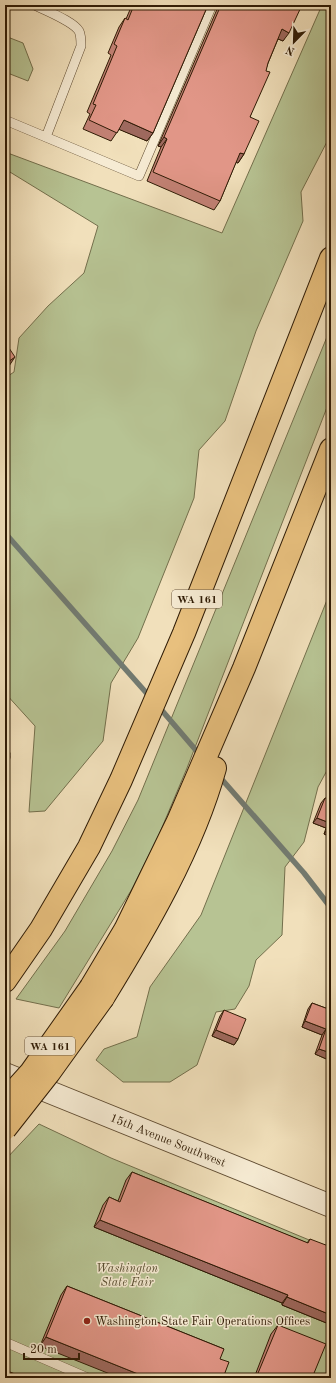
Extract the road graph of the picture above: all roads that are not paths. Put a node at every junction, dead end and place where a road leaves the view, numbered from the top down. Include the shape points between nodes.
1 (35, 5) edge
2 (212, 5) edge
3 (5, 120) edge
4 (46, 137) junction
5 (331, 258) edge
6 (331, 449) edge
7 (41, 930) junction
8 (5, 962) edge
9 (5, 980) edge
10 (97, 993) junction
11 (5, 1074) edge
12 (5, 1101) edge
13 (5, 1129) edge
14 (331, 1206) edge
15 (5, 1342) edge
16 (88, 1378) edge

1 - 4 lane via 73,25 81,38 81,46
2 - 4 lane via 139,176
3 - 4 lane
5 - 7 highway, WA 161 via 157,698 122,780 89,847
6 - 10 highway, WA 161 via 244,668 156,868
7 - 8 highway
7 - 9 highway, WA 161
10 - 12 highway, WA 161, bridge
10 - 13 highway, bridge via 49,1073
11 - 14 street, 15th Avenue Southwest
15 - 16 lane

